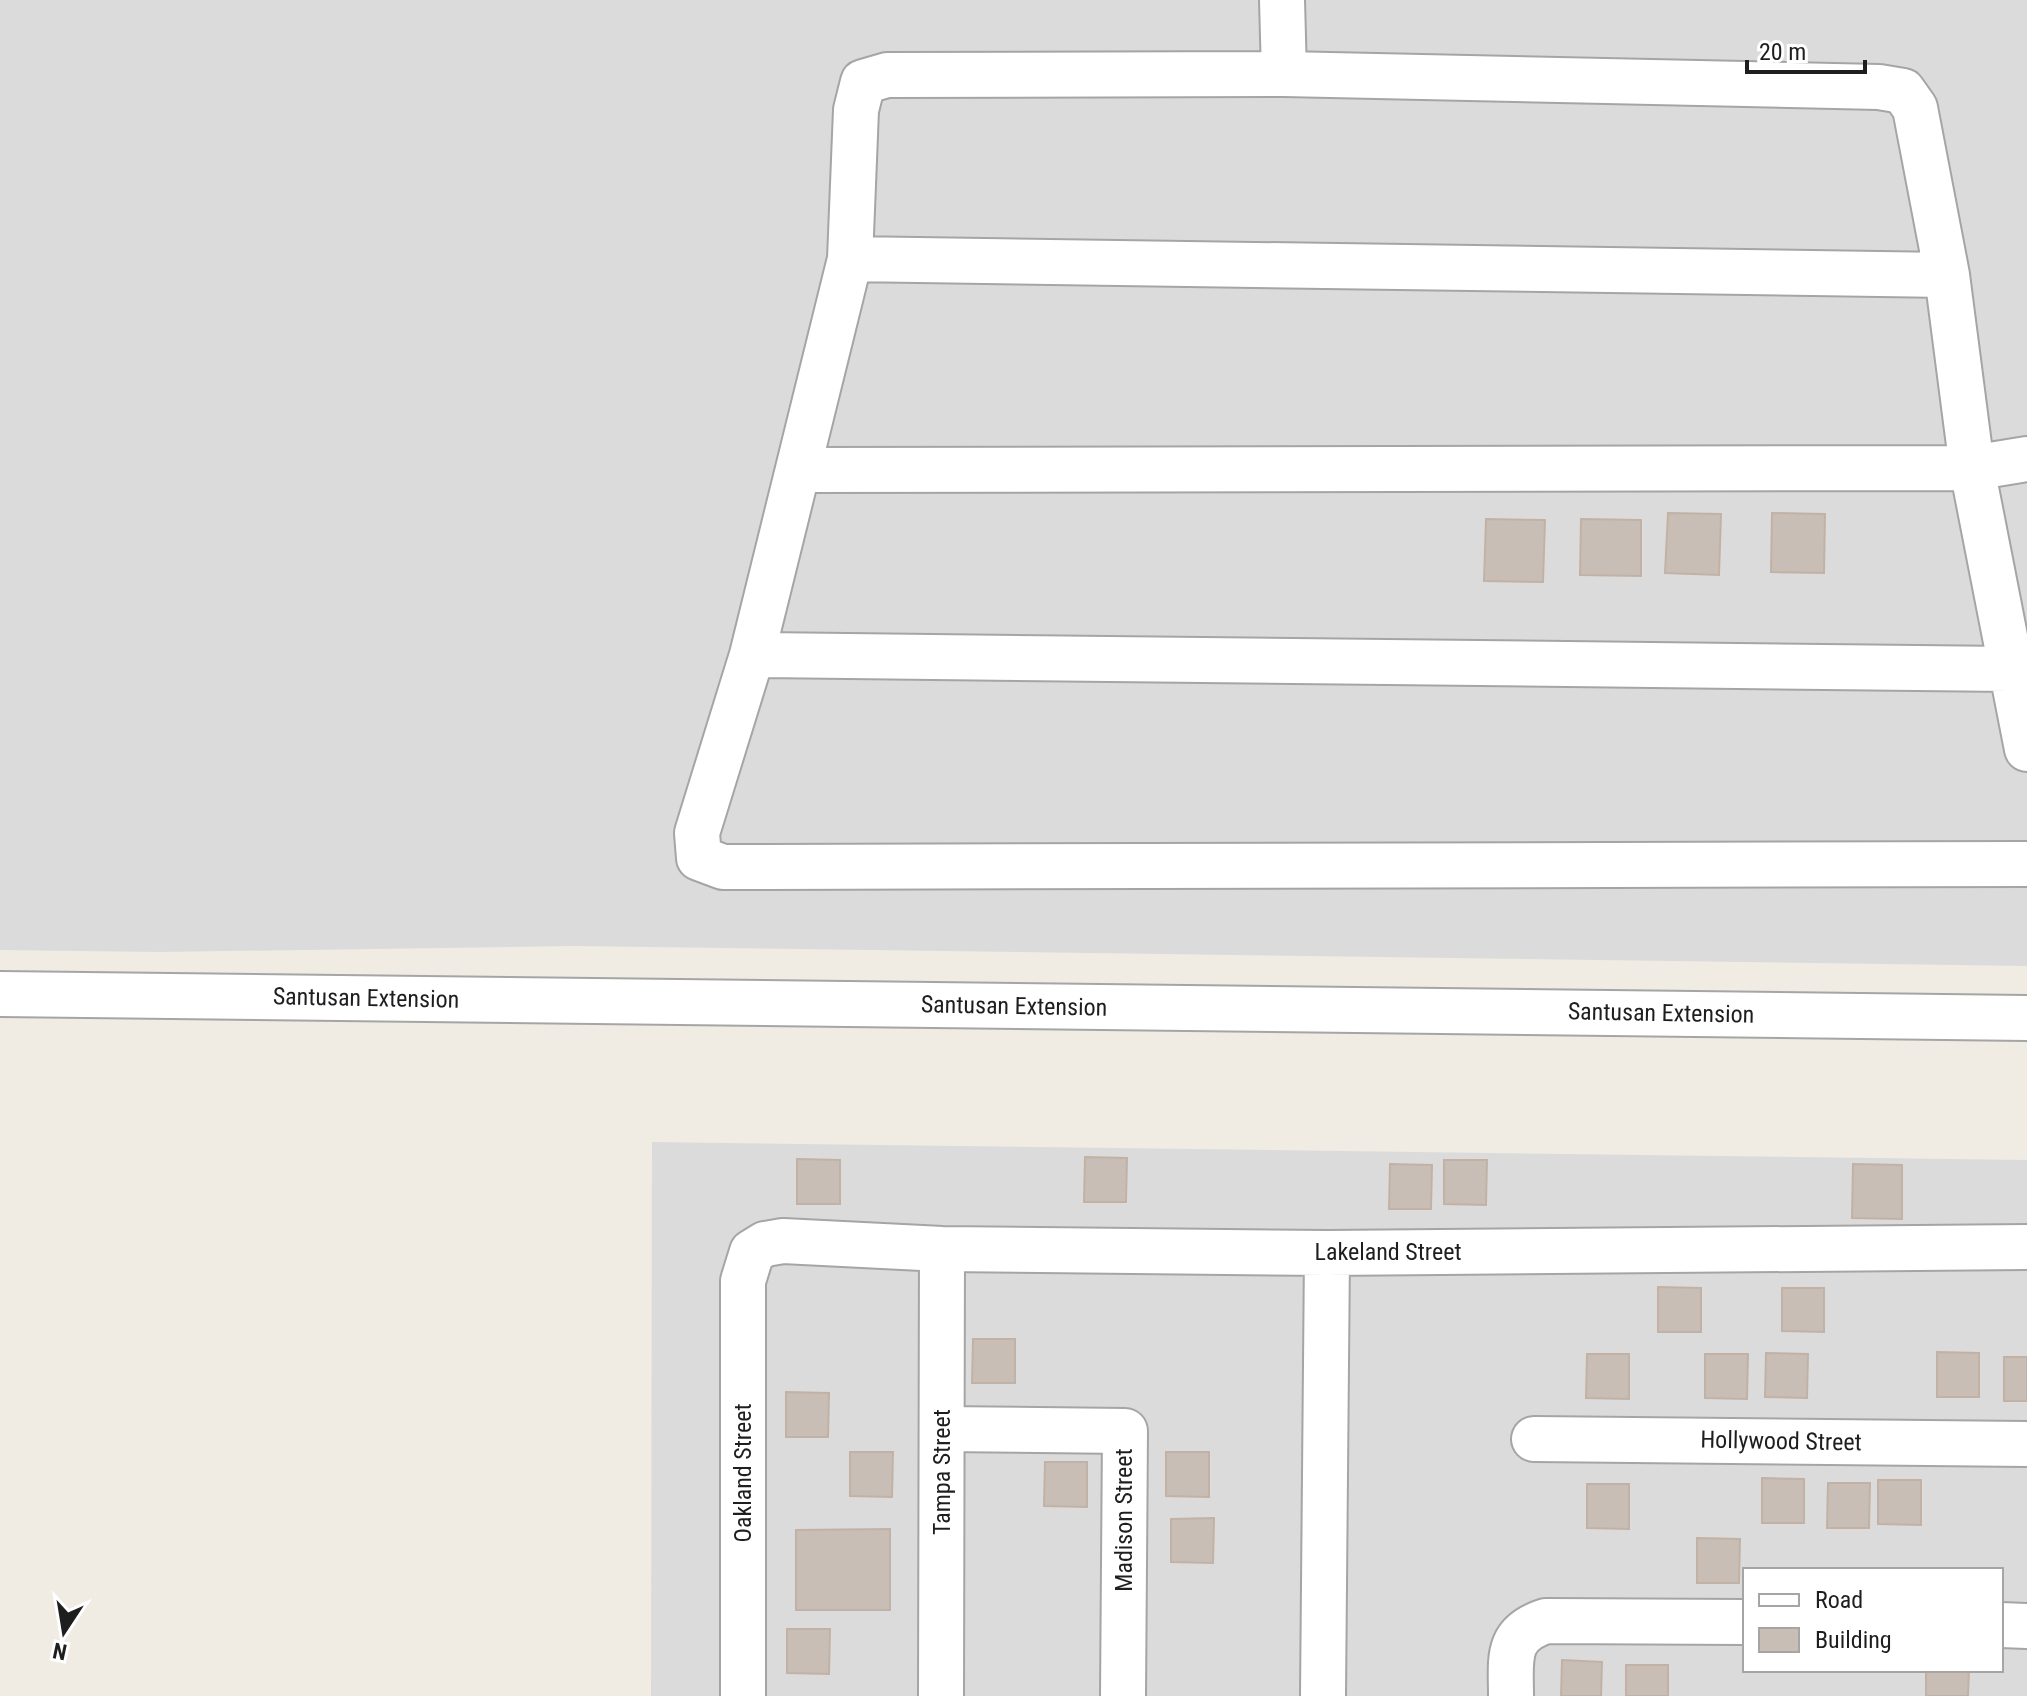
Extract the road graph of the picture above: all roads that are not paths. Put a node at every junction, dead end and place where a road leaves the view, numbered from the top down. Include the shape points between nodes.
1 (1282, 0) edge
2 (1284, 74) junction
3 (850, 259) junction
4 (1947, 275) junction
5 (2027, 459) edge
6 (1972, 468) junction
7 (798, 470) junction
8 (752, 655) junction
9 (2009, 669) junction
10 (2027, 749) edge
11 (2027, 864) edge
12 (0, 994) edge
13 (2027, 1018) edge
14 (2027, 1247) edge
15 (942, 1249) junction
16 (752, 1252) joint
17 (1327, 1253) junction
18 (942, 1429) junction
19 (1534, 1439) dead end
20 (2027, 1444) edge
21 (1743, 1622) edge
22 (2003, 1625) edge
23 (2027, 1626) edge
24 (743, 1696) edge
25 (941, 1696) edge
26 (1123, 1696) edge
27 (1323, 1696) edge
28 (1511, 1696) edge

1 - 2 street
2 - 3 street via 887,75 863,82 856,110
2 - 4 street via 1903,91 1915,108
3 - 4 street
3 - 7 street
4 - 6 street
5 - 6 street
6 - 7 street
6 - 9 street
7 - 8 street
8 - 9 street
8 - 11 street via 697,833 699,858 723,867
9 - 10 street
12 - 13 street, Santusan Extension
14 - 17 street, Lakeland Street
15 - 16 street, Lakeland Street via 783,1241
15 - 17 street, Lakeland Street
15 - 18 street, Tampa Street
16 - 24 street, Oakland Street via 743,1281
17 - 27 street
18 - 25 street, Tampa Street
18 - 26 street, Madison Street via 1125,1431
19 - 20 street, Hollywood Street
21 - 28 street via 1571,1620 1525,1628 1515,1641
22 - 23 street

